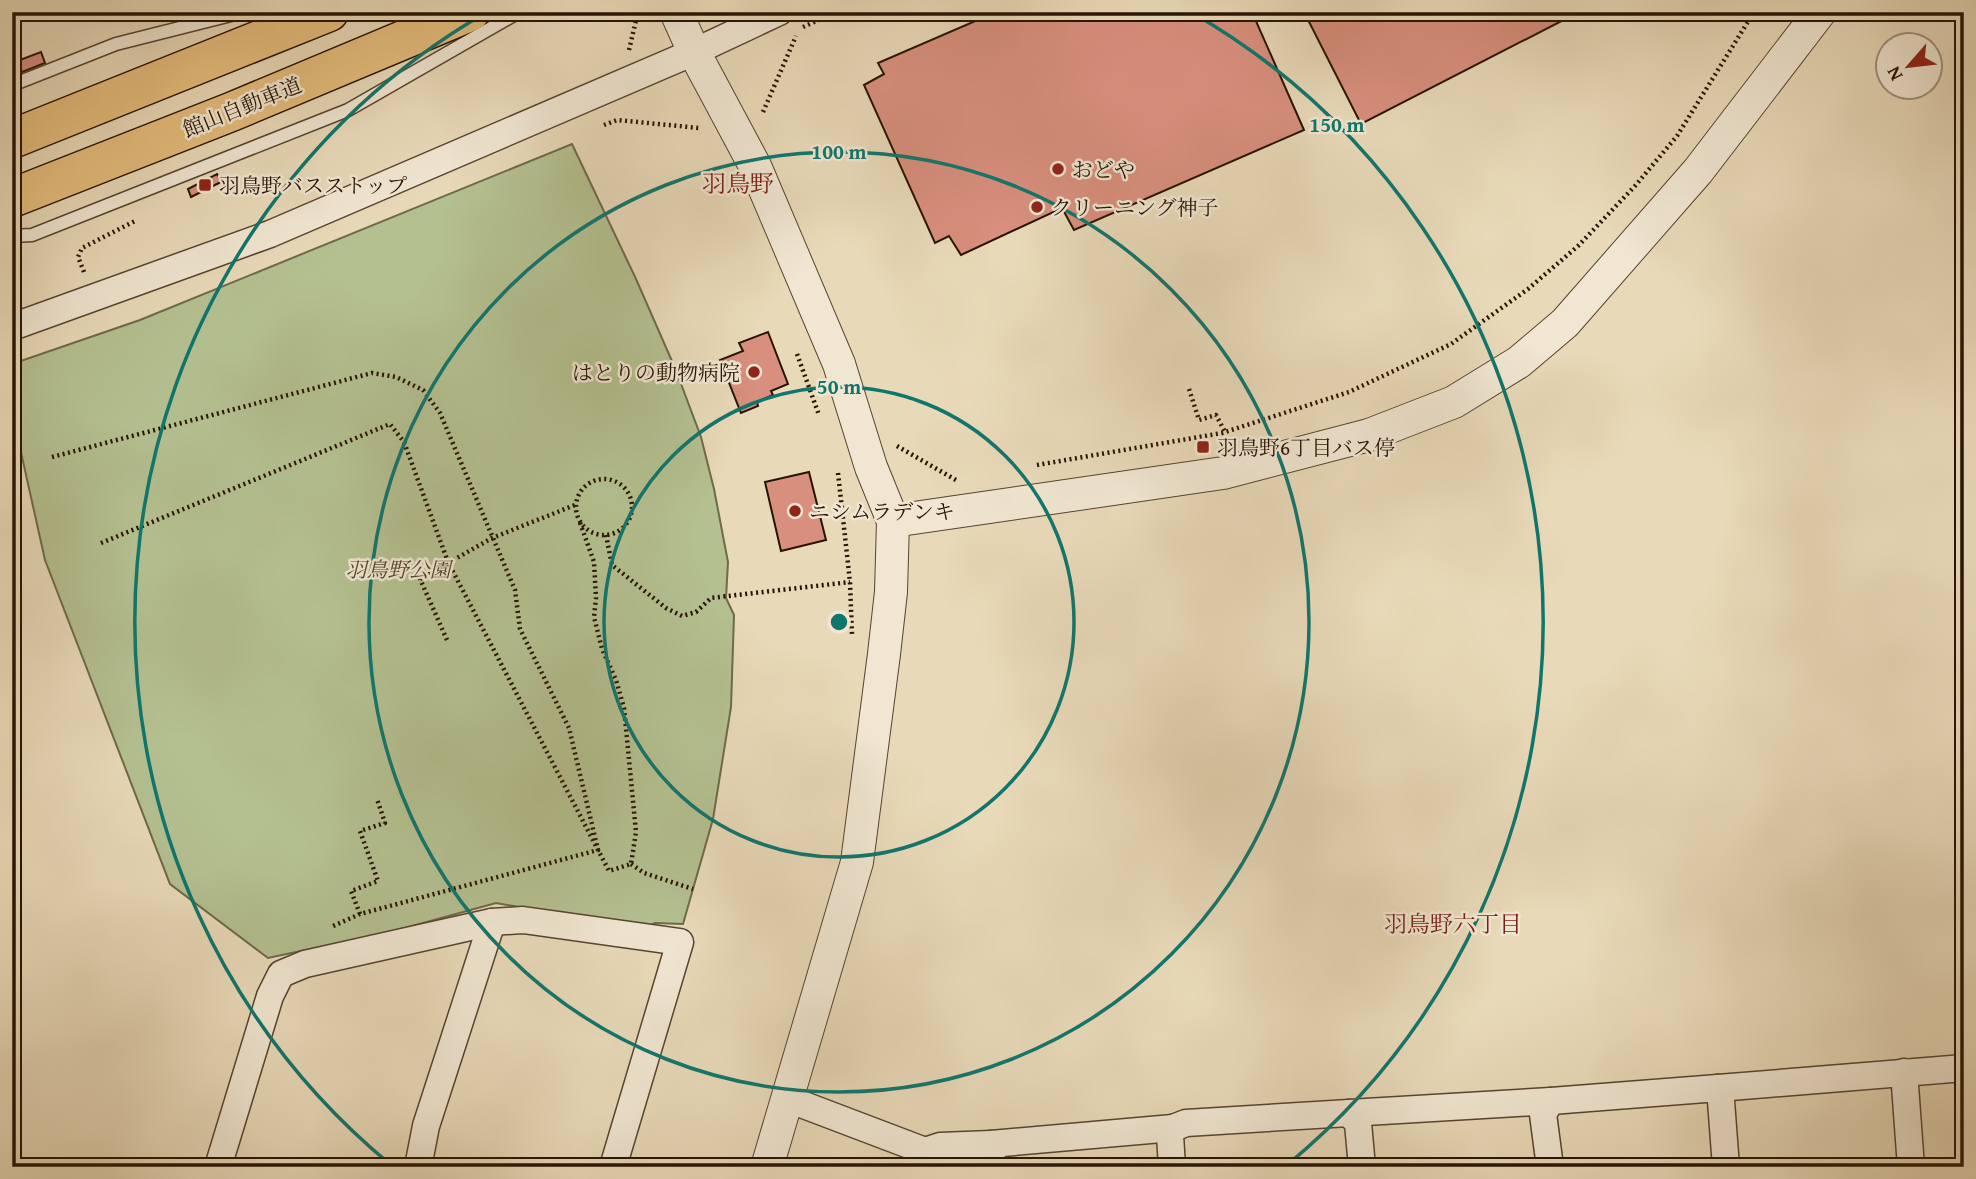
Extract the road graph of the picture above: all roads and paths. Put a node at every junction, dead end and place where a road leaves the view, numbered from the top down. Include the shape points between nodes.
1 (243, 12) edge
2 (329, 12) edge
3 (470, 12) edge
4 (519, 12) edge
5 (638, 12) edge
6 (676, 12) edge
7 (779, 12) edge
8 (837, 12) edge
9 (1754, 12) edge
10 (1820, 12) edge
11 (694, 52) junction
12 (626, 60) dead end
13 (12, 85) edge
14 (762, 114) dead end
15 (604, 125) dead end
16 (700, 128) dead end
17 (12, 139) edge
18 (12, 198) edge
19 (12, 236) edge
20 (12, 327) edge
21 (793, 342) dead end
22 (1189, 389) dead end
23 (820, 418) dead end
24 (1225, 432) junction
25 (895, 445) dead end
26 (52, 457) dead end
27 (1035, 466) dead end
28 (837, 468) dead end
29 (956, 480) dead end
30 (575, 505) junction
31 (579, 520) junction
32 (893, 521) junction
33 (606, 535) junction
34 (492, 538) junction
35 (101, 543) dead end
36 (448, 562) junction
37 (850, 582) junction
38 (852, 638) dead end
39 (447, 640) dead end
40 (377, 799) dead end
41 (598, 850) junction
42 (631, 864) junction
43 (693, 889) dead end
44 (359, 914) junction
45 (492, 922) junction
46 (325, 930) dead end
47 (1964, 1068) edge
48 (1904, 1072) junction
49 (1718, 1088) junction
50 (788, 1099) junction
51 (1551, 1101) junction
52 (1349, 1113) junction
53 (1173, 1128) junction
54 (991, 1155) edge
55 (923, 1159) edge
56 (218, 1167) edge
57 (418, 1167) edge
58 (613, 1167) edge
59 (767, 1167) edge
60 (1172, 1167) edge
61 (1362, 1167) edge
62 (1550, 1167) edge
63 (1726, 1167) edge
64 (1910, 1167) edge

1 - 13 lane via 116,44
2 - 17 highway
3 - 18 highway, 館山自動車道
4 - 19 lane via 348,110 32,234
5 - 12 path
6 - 11 street
7 - 11 street
8 - 14 path via 799,29
9 - 24 path via 1677,136 1626,196 1528,289 1451,344 1349,392
10 - 32 street via 1698,171 1565,323 1519,362 1454,402 1369,435 1223,473
11 - 20 street via 270,234
11 - 32 street via 755,166 808,290 839,364
15 - 16 path via 617,120
21 - 23 path
22 - 24 path via 1199,420 1216,415
24 - 27 path
25 - 29 path
26 - 34 path via 372,373 396,377 423,390 440,413
28 - 37 path
30 - 31 path
30 - 33 path via 581,489 593,480 609,479 623,486 631,500 630,516 621,529
30 - 34 path
31 - 33 path via 590,532
31 - 42 path via 594,562 594,617 601,649 624,708 636,832
32 - 50 street via 886,642 857,862
33 - 37 path via 612,565 682,616 696,612 711,598
34 - 36 path
34 - 41 path via 515,590 520,629 569,728
35 - 36 path via 390,424 404,442
36 - 39 path via 420,579
36 - 41 path
37 - 38 path
40 - 44 path via 385,823 360,831 378,881 351,891
41 - 42 path via 609,872
41 - 44 path
42 - 43 path
44 - 46 path
45 - 56 street via 305,964 281,974 270,996
45 - 57 street via 426,1126
45 - 58 street via 523,920 680,942
47 - 48 street
48 - 49 street
48 - 64 street
49 - 51 street
49 - 63 street
50 - 55 street
50 - 59 street
51 - 52 street
51 - 62 street via 1543,1114
52 - 53 street via 1186,1123
52 - 61 street via 1358,1123
53 - 54 street
53 - 60 street
54 - 55 street via 940,1146

